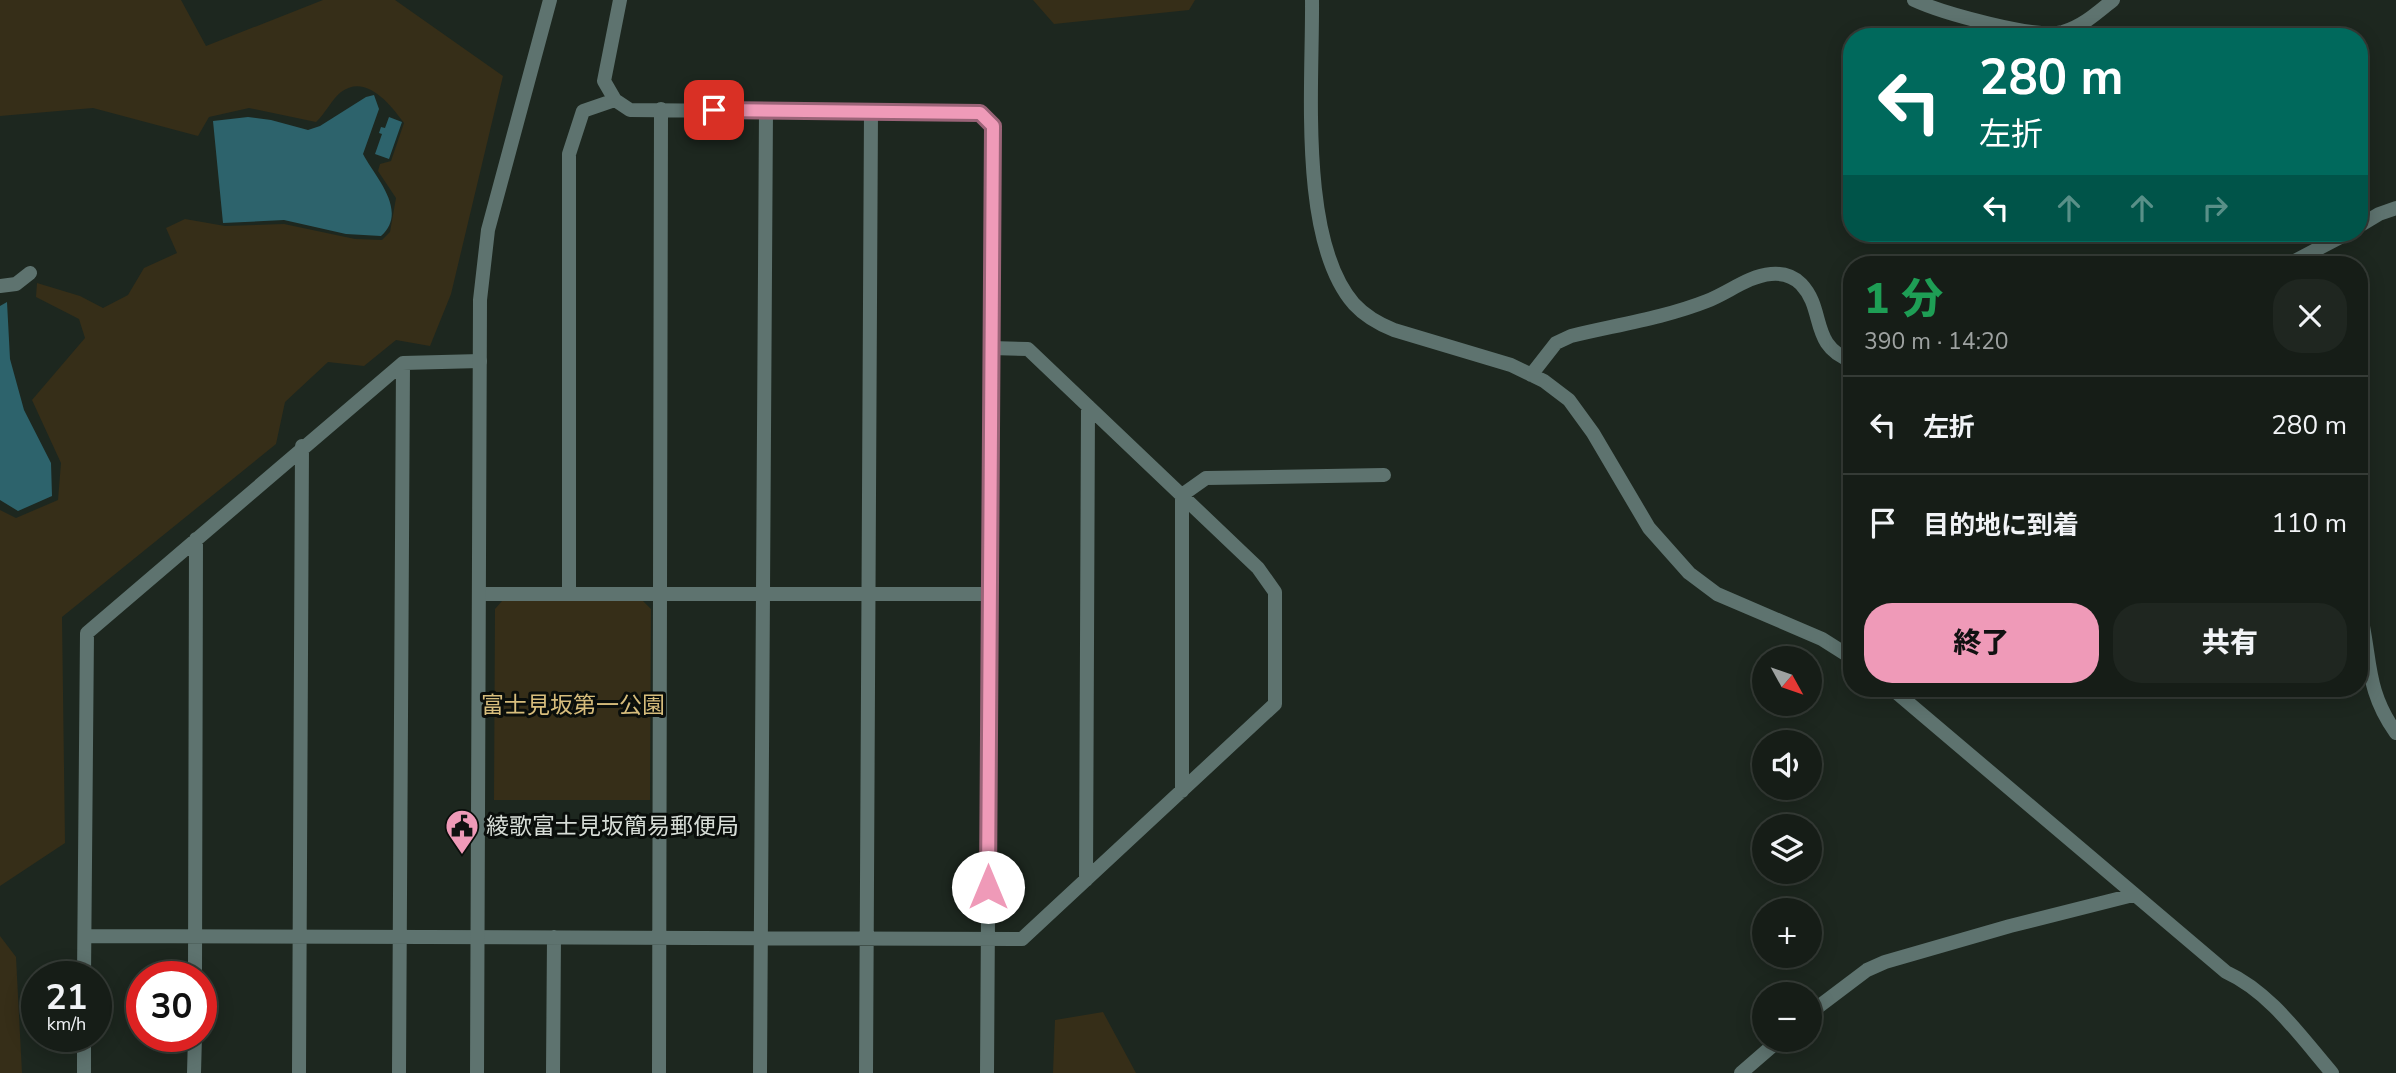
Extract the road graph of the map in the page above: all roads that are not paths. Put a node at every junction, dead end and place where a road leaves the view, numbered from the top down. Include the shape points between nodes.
1 (550, 0) edge
2 (621, 0) edge
3 (1312, 0) edge
4 (1914, 0) edge
5 (2113, 0) edge
6 (2011, 28) edge
7 (2072, 28) edge
8 (615, 100) junction
9 (662, 109) junction
10 (766, 110) junction
11 (871, 110) junction
12 (2396, 208) edge
13 (2368, 222) edge
14 (2331, 242) edge
15 (2304, 256) edge
16 (30, 273) dead end
17 (0, 286) edge
18 (991, 348) junction
19 (1843, 358) edge
20 (480, 361) junction
21 (403, 363) junction
22 (1531, 375) junction
23 (1088, 406) junction
24 (302, 446) junction
25 (1384, 475) dead end
26 (1182, 495) junction
27 (196, 539) junction
28 (569, 593) junction
29 (661, 593) junction
30 (763, 593) junction
31 (479, 594) junction
32 (866, 594) junction
33 (989, 594) junction
34 (1843, 652) edge
35 (2368, 663) edge
36 (1902, 697) edge
37 (2396, 733) edge
38 (1182, 791) junction
39 (1086, 880) junction
40 (2133, 895) junction
41 (85, 936) junction
42 (195, 936) junction
43 (300, 936) junction
44 (400, 936) junction
45 (478, 937) junction
46 (554, 937) junction
47 (661, 937) junction
48 (761, 938) junction
49 (866, 939) junction
50 (988, 940) junction
51 (85, 961) edge
52 (195, 961) edge
53 (1822, 1004) edge
54 (84, 1052) edge
55 (195, 1052) edge
56 (1765, 1052) edge
57 (84, 1073) edge
58 (194, 1073) edge
59 (299, 1073) edge
60 (399, 1073) edge
61 (477, 1073) edge
62 (554, 1073) edge
63 (659, 1073) edge
64 (760, 1073) edge
65 (866, 1073) edge
66 (987, 1073) edge
67 (1741, 1073) edge
68 (2332, 1073) edge

1 - 20 street via 488,230 480,300
2 - 8 street via 604,80
3 - 22 street via 1318,216 1332,269 1346,293 1378,323
4 - 6 street
5 - 7 street
8 - 9 street via 629,110
8 - 28 street via 583,111 569,155
9 - 10 street
9 - 29 street
10 - 11 street
10 - 30 street
11 - 18 street via 980,113 993,126
11 - 32 street
12 - 13 street
14 - 15 street
16 - 17 street via 16,284
18 - 23 street via 1028,349
18 - 33 street
19 - 22 street via 1825,343 1801,284 1789,275 1771,274 1680,310 1571,336 1556,343
20 - 21 street
20 - 31 street
21 - 24 street
21 - 44 street
22 - 34 street via 1569,400 1649,528 1689,573 1717,594
23 - 26 street
23 - 39 street
24 - 27 street
24 - 43 street
25 - 26 street via 1206,478
26 - 38 street
26 - 38 street via 1258,568 1275,592 1275,704
27 - 41 street via 86,633
27 - 42 street
28 - 29 street
28 - 31 street
29 - 30 street
29 - 47 street
30 - 32 street
30 - 48 street
31 - 45 street
32 - 33 street
32 - 49 street
33 - 50 street
35 - 37 street via 2380,711
36 - 40 street
38 - 39 street
39 - 50 street via 1022,939
40 - 53 street via 1885,962
40 - 68 street via 2226,972 2242,979 2284,1017
41 - 42 street
41 - 51 street
42 - 43 street
42 - 52 street
43 - 44 street
43 - 59 street
44 - 45 street
44 - 60 street
45 - 46 street
45 - 61 street
46 - 47 street
46 - 62 street
47 - 48 street
47 - 63 street
48 - 49 street
48 - 64 street
49 - 50 street
49 - 65 street
50 - 66 street
54 - 57 street
55 - 58 street
56 - 67 street

